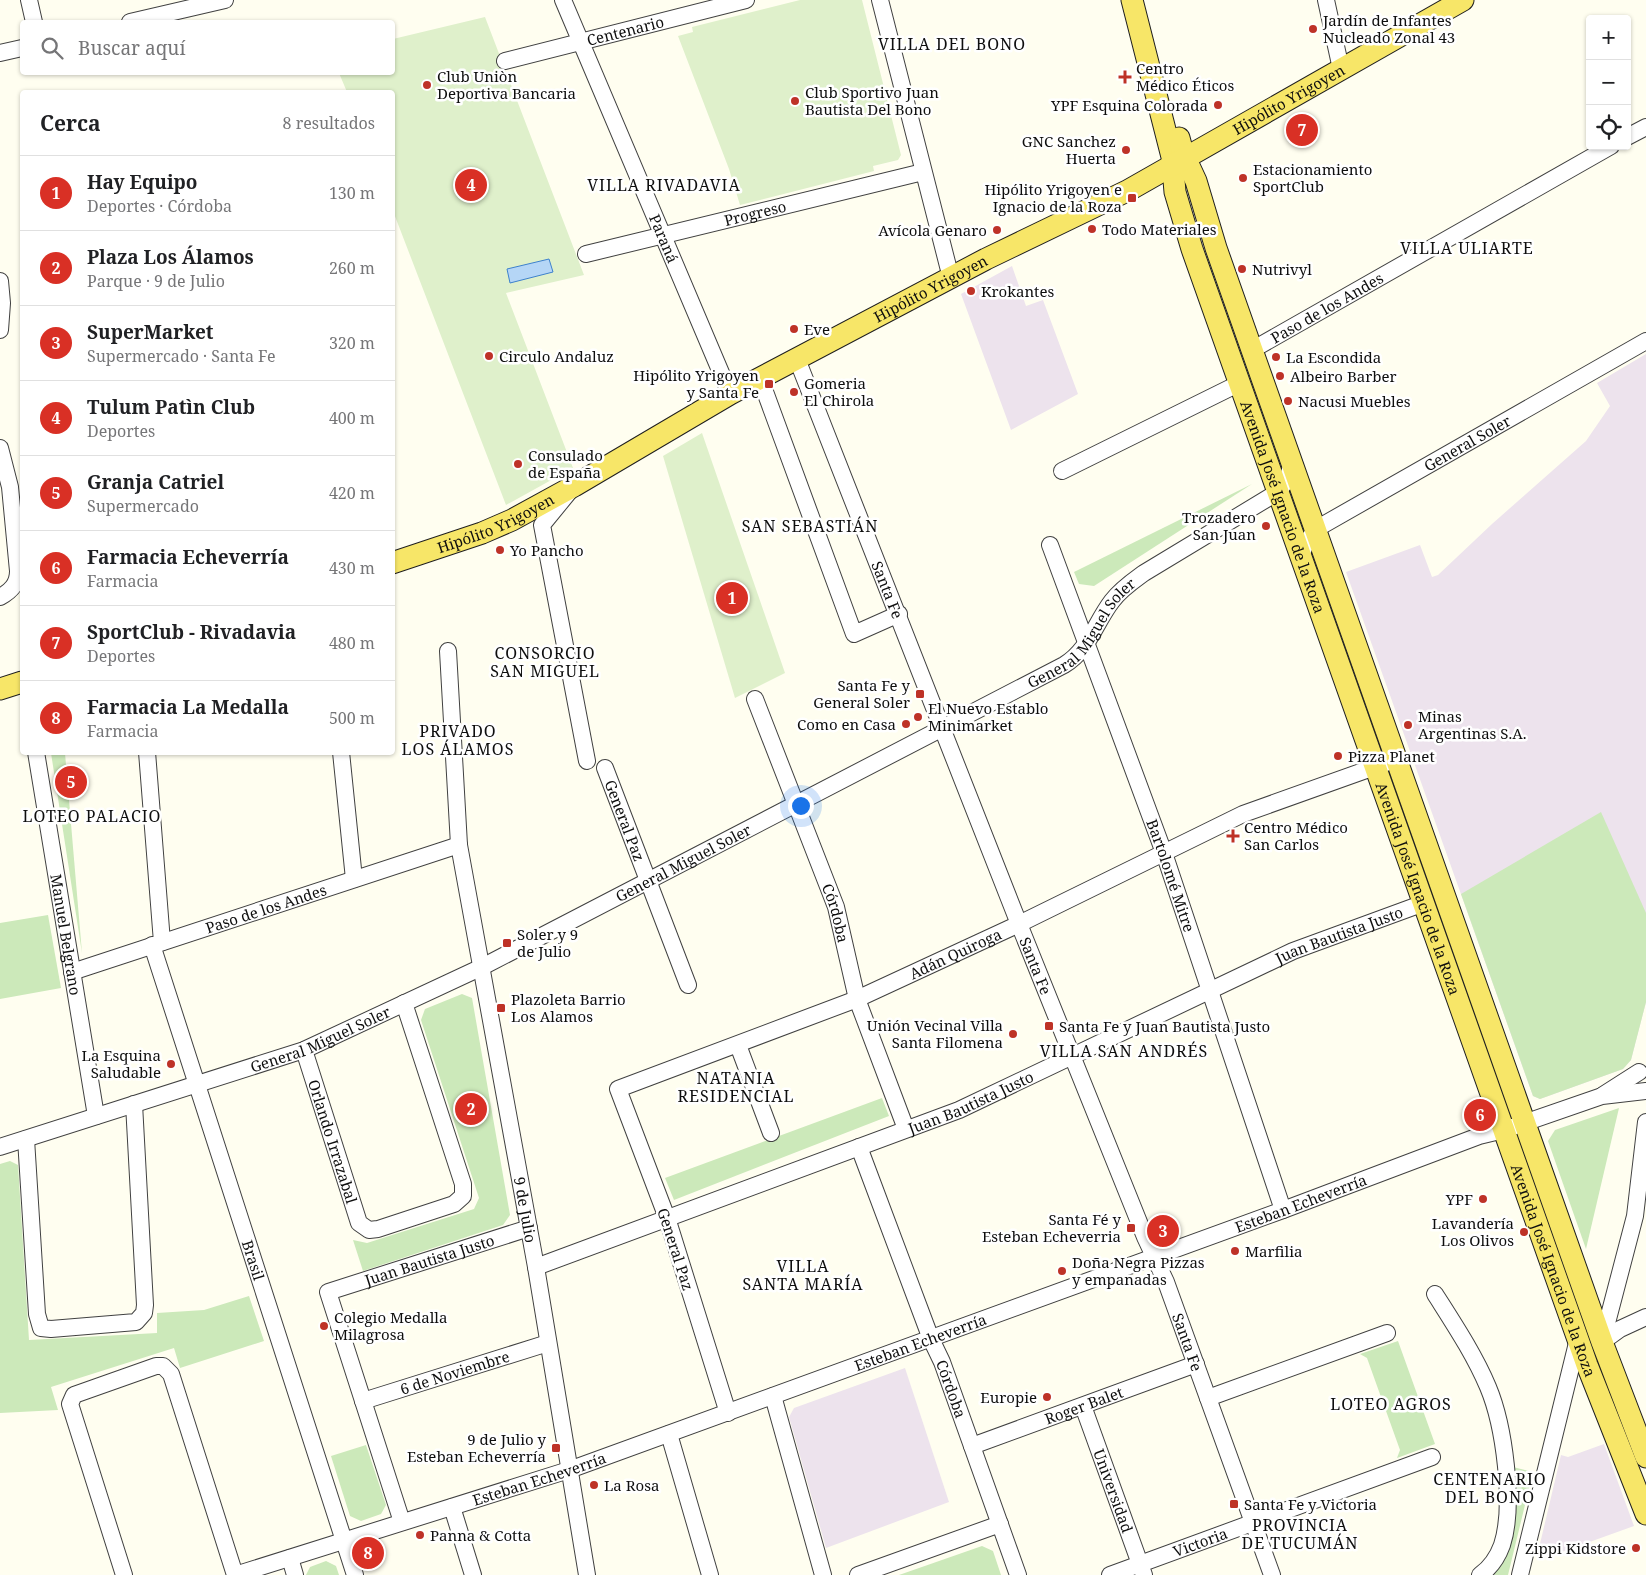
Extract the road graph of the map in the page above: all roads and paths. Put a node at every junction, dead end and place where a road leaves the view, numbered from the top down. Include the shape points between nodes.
1 (29, 0) edge
2 (225, 0) edge
3 (563, 0) edge
4 (746, 0) edge
5 (880, 0) edge
6 (1132, 0) edge
7 (1144, 0) edge
8 (1326, 0) edge
9 (1463, 0) edge
10 (184, 5) edge
11 (34, 20) edge
12 (136, 20) edge
13 (581, 42) junction
14 (20, 48) edge
15 (0, 53) edge
16 (505, 61) dead end
17 (1341, 70) junction
18 (1646, 127) edge
19 (1631, 135) edge
20 (1604, 150) edge
21 (1179, 162) junction
22 (923, 172) junction
23 (663, 236) junction
24 (586, 254) dead end
25 (950, 278) junction
26 (0, 281) edge
27 (0, 330) edge
28 (1646, 341) edge
29 (1252, 350) junction
30 (797, 358) junction
31 (760, 378) junction
32 (1240, 383) junction
33 (730, 394) junction
34 (0, 448) edge
35 (1292, 463) junction
36 (1062, 470) dead end
37 (574, 486) junction
38 (1278, 492) junction
39 (1316, 529) junction
40 (1050, 545) dead end
41 (1301, 556) junction
42 (395, 562) edge
43 (0, 597) edge
44 (898, 614) junction
45 (1086, 644) junction
46 (448, 651) dead end
47 (20, 683) edge
48 (0, 689) edge
49 (755, 700) dead end
50 (943, 728) junction
51 (36, 755) edge
52 (147, 755) edge
53 (340, 755) edge
54 (1397, 759) junction
55 (587, 761) dead end
56 (1376, 767) junction
57 (605, 768) dead end
58 (796, 804) junction
59 (459, 845) junction
60 (1164, 853) junction
61 (354, 879) junction
62 (648, 882) junction
63 (1424, 903) junction
64 (1019, 924) junction
65 (157, 944) junction
66 (482, 966) junction
67 (72, 972) junction
68 (688, 985) dead end
69 (1209, 990) junction
70 (857, 999) junction
71 (404, 1003) junction
72 (738, 1045) junction
73 (304, 1050) junction
74 (1072, 1056) junction
75 (1644, 1065) edge
76 (196, 1084) junction
77 (618, 1088) joint
78 (1646, 1091) edge
79 (1602, 1096) junction
80 (134, 1104) junction
81 (96, 1116) junction
82 (1646, 1122) edge
83 (1525, 1123) junction
84 (906, 1129) junction
85 (1504, 1130) junction
86 (771, 1133) dead end
87 (26, 1139) junction
88 (0, 1147) edge
89 (859, 1147) junction
90 (1283, 1210) junction
91 (667, 1218) junction
92 (529, 1228) junction
93 (1155, 1257) junction
94 (536, 1267) junction
95 (1435, 1294) dead end
96 (1646, 1317) edge
97 (1387, 1333) dead end
98 (931, 1339) junction
99 (1578, 1339) junction
100 (1602, 1342) junction
101 (548, 1344) junction
102 (1196, 1364) junction
103 (773, 1396) junction
104 (1208, 1398) junction
105 (363, 1402) junction
106 (1083, 1406) junction
107 (728, 1413) junction
108 (669, 1434) junction
109 (972, 1446) junction
110 (1432, 1457) dead end
111 (1646, 1457) edge
112 (569, 1470) junction
113 (452, 1507) junction
114 (1646, 1514) edge
115 (402, 1522) junction
116 (1253, 1522) junction
117 (1000, 1524) junction
118 (344, 1540) junction
119 (290, 1558) junction
120 (1142, 1570) edge
121 (124, 1575) edge
122 (235, 1575) edge
123 (295, 1575) edge
124 (355, 1575) edge
125 (473, 1575) edge
126 (588, 1575) edge
127 (710, 1575) edge
128 (823, 1575) edge
129 (858, 1575) edge
130 (1018, 1575) edge
131 (1110, 1575) edge
132 (1272, 1575) edge
133 (1480, 1575) edge
134 (1520, 1575) edge

1 - 11 street
2 - 10 street
3 - 13 street, Paraná
4 - 13 street, Centenario
5 - 22 street
6 - 21 main road, Avenida José Ignacio de la Roza
7 - 21 main road, Avenida José Ignacio de la Roza
8 - 17 street
9 - 17 main road, Hipólito Yrigoyen
10 - 12 street
13 - 16 street, Centenario
13 - 23 street, Paraná
14 - 15 street
17 - 21 main road, Hipólito Yrigoyen
18 - 19 street
20 - 29 street, Paso de los Andes
21 - 25 main road, Hipólito Yrigoyen
21 - 29 main road, Avenida José Ignacio de la Roza via 1196,181
21 - 32 main road, Avenida José Ignacio de la Roza via 1175,192
22 - 23 street, Progreso
22 - 25 street
23 - 24 street, Progreso
23 - 33 street, Paraná
25 - 30 main road, Hipólito Yrigoyen
26 - 27 street
28 - 39 street, General Soler
29 - 35 main road, Avenida José Ignacio de la Roza
30 - 31 main road, Hipólito Yrigoyen
30 - 44 street, Santa Fe
31 - 33 main road, Hipólito Yrigoyen
31 - 44 street via 854,634
32 - 36 street
32 - 38 main road, Avenida José Ignacio de la Roza
33 - 37 main road, Hipólito Yrigoyen
34 - 43 street via 10,487 18,571 11,590
35 - 38 street via 1287,480
35 - 39 main road, Avenida José Ignacio de la Roza
37 - 42 main road, Hipólito Yrigoyen via 490,530
37 - 55 street via 542,525
38 - 41 main road, Avenida José Ignacio de la Roza
38 - 45 street, General Miguel Soler via 1126,586 1113,599
39 - 41 street, General Soler
39 - 54 main road, Avenida José Ignacio de la Roza
40 - 45 street, Bartolomé Mitre
41 - 56 main road, Avenida José Ignacio de la Roza
44 - 50 street, Santa Fe
45 - 50 street, General Miguel Soler via 1079,655 1064,666
45 - 60 street, Bartolomé Mitre
46 - 59 street, 9 de Julio
47 - 48 main road
49 - 58 street, Córdoba
50 - 58 street, General Miguel Soler
50 - 64 street, Santa Fe
51 - 67 street, Manuel Belgrano
52 - 65 street, Brasil
53 - 61 street
54 - 56 street, Adán Quiroga
54 - 83 main road, Avenida José Ignacio de la Roza
56 - 60 street, Adán Quiroga via 1244,814
56 - 63 main road, Avenida José Ignacio de la Roza
57 - 62 street, General Paz
58 - 62 street, General Miguel Soler
58 - 70 street, Córdoba via 836,906
59 - 61 street, Paso de los Andes
59 - 66 street, 9 de Julio
60 - 64 street, Adán Quiroga
60 - 69 street, Bartolomé Mitre
61 - 65 street, Paso de los Andes
62 - 66 street, General Miguel Soler
62 - 68 street, General Paz
63 - 69 street, Juan Bautista Justo via 1293,951
63 - 85 main road, Avenida José Ignacio de la Roza
64 - 70 street, Adán Quiroga
64 - 74 street, Santa Fe
65 - 67 street, Paso de los Andes
65 - 76 street, Brasil
66 - 71 street, General Miguel Soler
66 - 92 street, 9 de Julio
67 - 81 street, Manuel Belgrano
69 - 74 street, Juan Bautista Justo
69 - 90 street, Bartolomé Mitre
70 - 72 street, Adán Quiroga
70 - 84 street, Córdoba
71 - 73 street, General Miguel Soler
71 - 73 street, Orlando Irrazabal via 464,1184 463,1196 454,1204 378,1229 369,1230 359,1223
72 - 77 street, Adán Quiroga
72 - 86 street
73 - 76 street, General Miguel Soler
74 - 84 street, Juan Bautista Justo via 959,1110
74 - 93 street, Santa Fe
75 - 78 street via 1639,1083
75 - 79 street, Esteban Echeverría
76 - 80 street, General Miguel Soler
76 - 118 street, Brasil
77 - 91 street, General Paz
78 - 79 street, Esteban Echeverría
79 - 83 street, Esteban Echeverría
80 - 81 street, General Miguel Soler
80 - 87 street via 145,1305 144,1313 136,1322 40,1328
81 - 87 street, General Miguel Soler
82 - 100 street via 1635,1216
83 - 85 street, Esteban Echeverría
83 - 100 main road, Avenida José Ignacio de la Roza
84 - 89 street, Juan Bautista Justo
85 - 90 street, Esteban Echeverría via 1480,1136
85 - 99 main road, Avenida José Ignacio de la Roza
87 - 88 street, General Miguel Soler
89 - 91 street, Juan Bautista Justo
89 - 98 street, Córdoba
90 - 93 street, Esteban Echeverría
91 - 94 street, Juan Bautista Justo
91 - 107 street, General Paz
92 - 94 street, 9 de Julio
92 - 105 street, Juan Bautista Justo via 328,1292
93 - 98 street, Esteban Echeverría
93 - 102 street, Santa Fe
94 - 101 street, 9 de Julio
95 - 133 street via 1468,1346 1488,1387 1503,1447 1507,1503 1505,1534 1491,1565
96 - 100 street
97 - 104 street
98 - 103 street, Esteban Echeverría
98 - 109 street, Córdoba
99 - 114 main road, Avenida José Ignacio de la Roza
99 - 134 street
100 - 111 main road, Avenida José Ignacio de la Roza
101 - 105 street, 6 de Noviembre
101 - 112 street, 9 de Julio
102 - 104 street, Santa Fe
102 - 106 street, Roger Balet
103 - 107 street, Esteban Echeverría
103 - 128 street
104 - 116 street, Santa Fe
105 - 115 street
106 - 109 street, Roger Balet
106 - 120 street, Universidad
107 - 108 street, Esteban Echeverría
108 - 112 street, Esteban Echeverría
108 - 127 street
109 - 117 street, Córdoba
110 - 116 street, Victoria
112 - 113 street, Esteban Echeverría
112 - 126 street, 9 de Julio
113 - 115 street, Esteban Echeverría
113 - 125 street
115 - 118 street, Esteban Echeverría
116 - 120 street, Victoria
116 - 132 street, Santa Fe
117 - 129 street
117 - 130 street, Córdoba
118 - 119 street, Esteban Echeverría
118 - 124 street, Brasil
119 - 122 street, Esteban Echeverría
119 - 123 street
120 - 131 street, Victoria
121 - 122 street via 70,1404 74,1394 163,1366 171,1374

